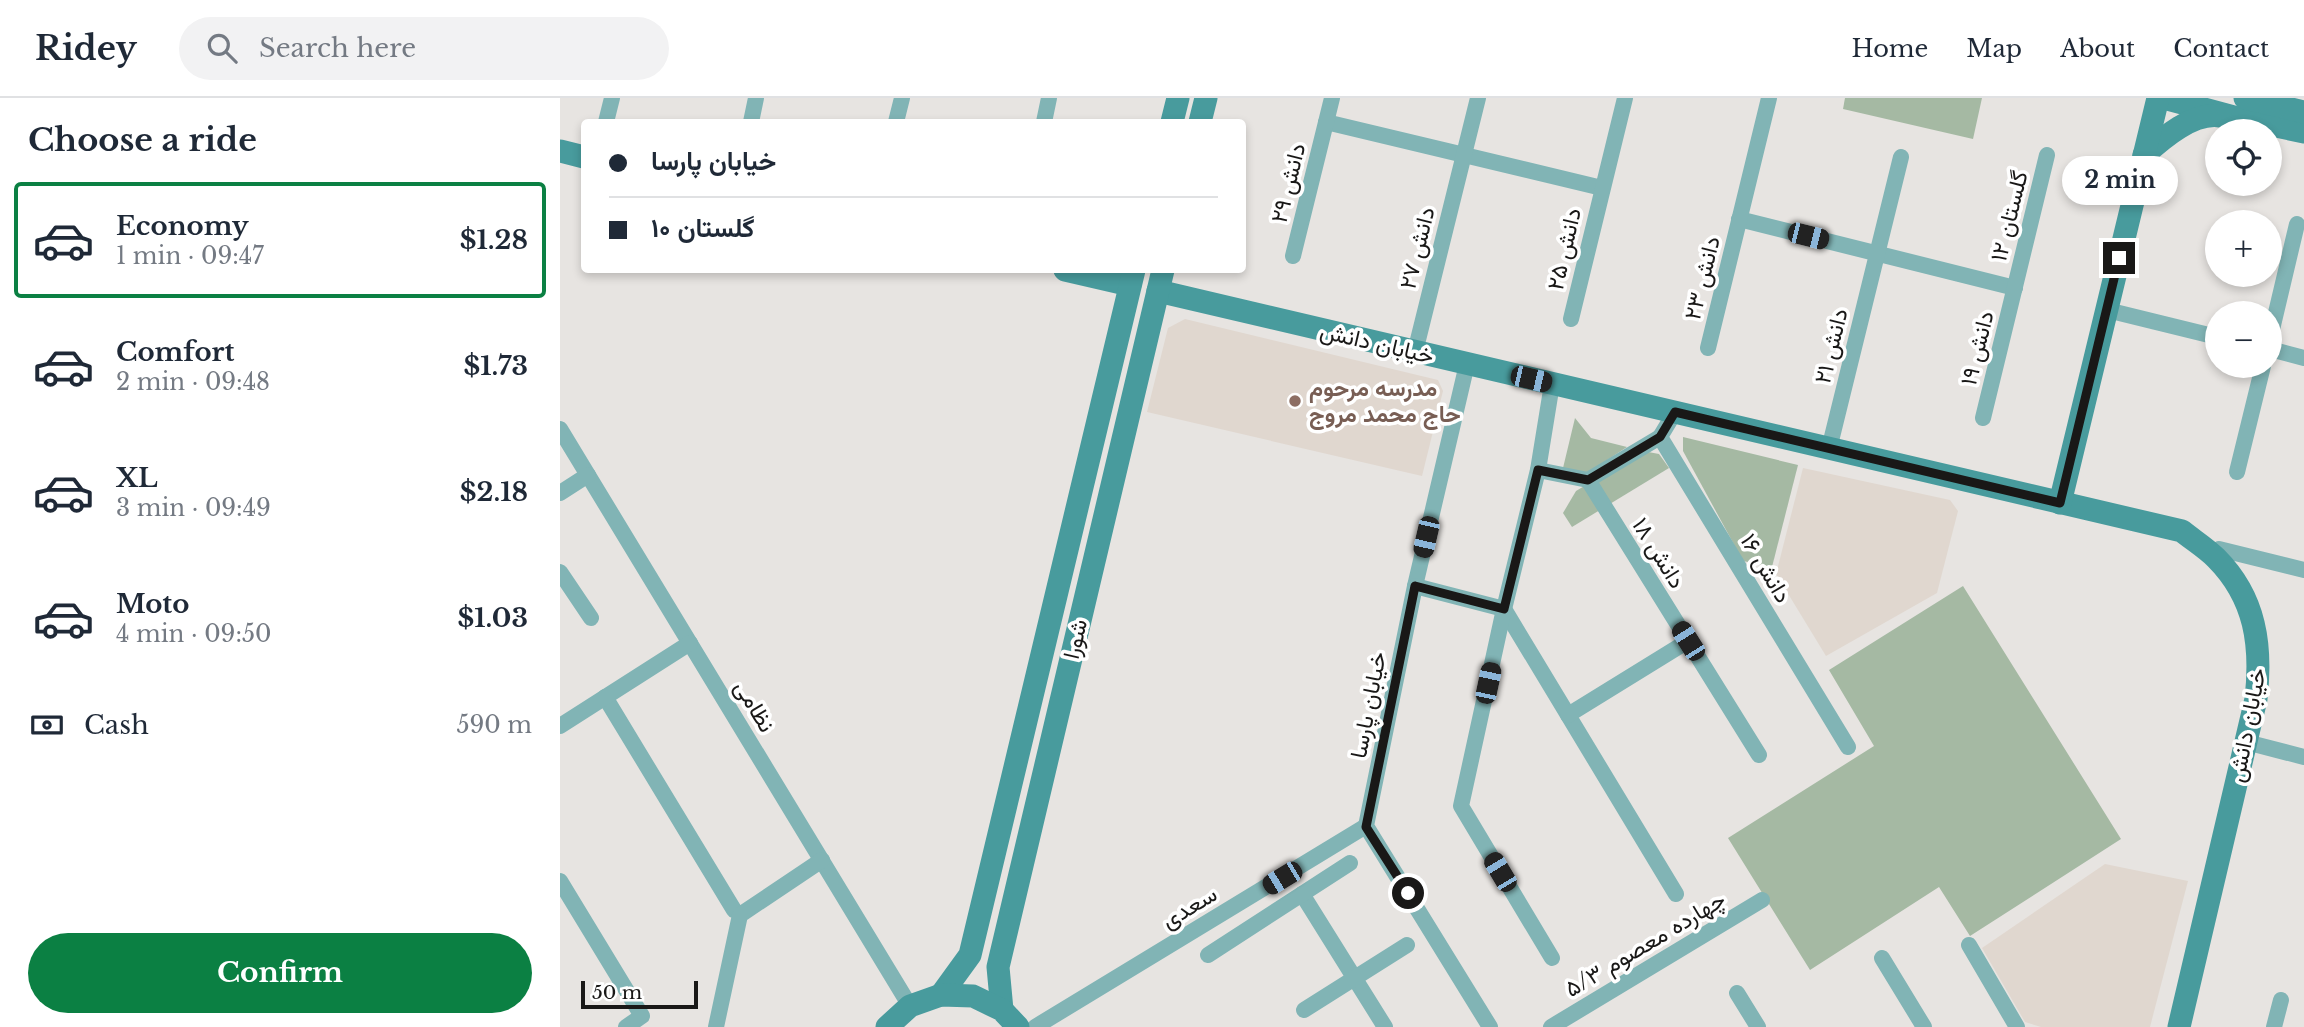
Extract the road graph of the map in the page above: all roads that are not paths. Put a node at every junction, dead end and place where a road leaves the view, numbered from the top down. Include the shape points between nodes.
1 (612, 98) edge
2 (756, 98) edge
3 (902, 98) edge
4 (1049, 98) edge
5 (1178, 98) edge
6 (1206, 98) edge
7 (1332, 98) edge
8 (1478, 98) edge
9 (1625, 98) edge
10 (1769, 98) edge
11 (2161, 98) edge
12 (2242, 108) edge
13 (2304, 112) edge
14 (607, 119) edge
15 (752, 119) edge
16 (897, 119) edge
17 (1045, 119) edge
18 (1173, 119) edge
19 (1201, 119) edge
20 (1326, 121) junction
21 (2304, 132) edge
22 (560, 151) edge
23 (2048, 155) dead end
24 (2144, 155) junction
25 (581, 156) edge
26 (1464, 156) junction
27 (1900, 157) dead end
28 (1602, 188) junction
29 (1740, 219) junction
30 (2297, 224) dead end
31 (1877, 254) junction
32 (1293, 256) dead end
33 (1094, 273) edge
34 (1132, 277) edge
35 (1160, 280) edge
36 (2015, 288) junction
37 (2279, 301) edge
38 (2107, 310) junction
39 (1571, 319) dead end
40 (2205, 334) edge
41 (1708, 348) dead end
42 (1415, 352) junction
43 (2282, 352) edge
44 (2304, 358) edge
45 (1467, 364) junction
46 (2260, 378) edge
47 (1552, 384) junction
48 (1675, 412) junction
49 (1983, 418) dead end
50 (560, 429) edge
51 (1660, 437) junction
52 (1829, 449) junction
53 (1538, 470) junction
54 (2237, 472) dead end
55 (588, 475) junction
56 (1588, 480) junction
57 (560, 493) edge
58 (2060, 503) junction
59 (2219, 549) dead end
60 (2304, 570) edge
61 (560, 572) edge
62 (1415, 586) junction
63 (1504, 609) junction
64 (591, 618) dead end
65 (1688, 641) junction
66 (690, 643) junction
67 (605, 697) junction
68 (1569, 715) junction
69 (560, 726) edge
70 (2246, 742) junction
71 (1848, 747) dead end
72 (1759, 755) dead end
73 (2304, 757) edge
74 (1366, 827) junction
75 (822, 860) junction
76 (1350, 863) dead end
77 (560, 881) edge
78 (1302, 894) junction
79 (1676, 894) dead end
80 (1762, 900) dead end
81 (734, 910) dead end
82 (1407, 945) dead end
83 (1969, 945) dead end
84 (1208, 956) dead end
85 (970, 957) junction
86 (1552, 958) dead end
87 (1882, 958) dead end
88 (998, 967) junction
89 (1354, 978) junction
90 (1737, 993) dead end
91 (941, 995) junction
92 (2281, 1000) dead end
93 (911, 1006) junction
94 (1002, 1010) junction
95 (1304, 1010) dead end
96 (626, 1027) edge
97 (716, 1027) edge
98 (887, 1027) edge
99 (1018, 1027) edge
100 (1035, 1027) edge
101 (1385, 1027) edge
102 (1490, 1027) edge
103 (1550, 1027) edge
104 (1758, 1027) edge
105 (1924, 1027) edge
106 (2017, 1027) edge
107 (2179, 1027) edge
108 (2274, 1027) edge

1 - 14 street
2 - 15 street
3 - 16 street
4 - 17 street
5 - 18 street
6 - 19 street
7 - 20 street, دانش ۲۹
8 - 26 street, دانش ۲۷
9 - 28 street, دانش ۲۵
10 - 29 street, دانش ۲۳
11 - 12 street
11 - 24 street
12 - 13 street
12 - 21 street
12 - 24 street via 2188,124
20 - 26 street
20 - 32 street, دانش ۲۹
22 - 25 street
23 - 36 street, گلستان ۱۲
24 - 38 street
26 - 28 street
26 - 42 street, دانش ۲۷
27 - 31 street, دانش ۲۱
28 - 39 street, دانش ۲۵
29 - 31 street
29 - 41 street, دانش ۲۳
30 - 37 street
31 - 36 street
31 - 52 street, دانش ۲۱
33 - 34 street
34 - 85 street, شورا
35 - 42 street, خیابان دانش
35 - 88 street, شورا
36 - 49 street, دانش ۱۹
38 - 40 street
38 - 58 street
42 - 45 street, خیابان دانش
43 - 44 street
45 - 47 street, خیابان دانش
45 - 62 street, خیابان پارسا
46 - 54 street
47 - 48 street, خیابان دانش
47 - 53 street
48 - 51 street
48 - 52 street, خیابان دانش
50 - 55 street, نظامی
51 - 56 street
51 - 71 street, دانش ۱۶
52 - 58 street, خیابان دانش
53 - 56 street
53 - 63 street
55 - 57 street
55 - 66 street, نظامی
56 - 65 street, دانش ۱۸
58 - 70 street, خیابان دانش via 2182,531 2217,559 2239,588 2255,624 2260,664
59 - 60 street
61 - 64 street
62 - 63 street
62 - 74 street, خیابان پارسا
63 - 68 street
63 - 86 street via 1461,806
65 - 68 street
65 - 72 street, دانش ۱۸
66 - 67 street
66 - 75 street, نظامی
67 - 69 street
67 - 81 street
68 - 79 street
70 - 73 street
70 - 107 street, خیابان دانش
74 - 100 street, سعدی
74 - 102 street
75 - 93 street, نظامی
75 - 97 street via 740,915
76 - 78 street
77 - 96 street via 642,1016
78 - 84 street
78 - 89 street
80 - 103 street, چهارده معصوم ۵/۳
82 - 89 street
83 - 106 street
85 - 88 street via 974,964
85 - 91 street, شورا
87 - 105 street
88 - 94 street, شورا
89 - 95 street
89 - 101 street
90 - 104 street
91 - 93 street
91 - 94 street via 973,996
92 - 108 street
93 - 98 street
94 - 99 street

